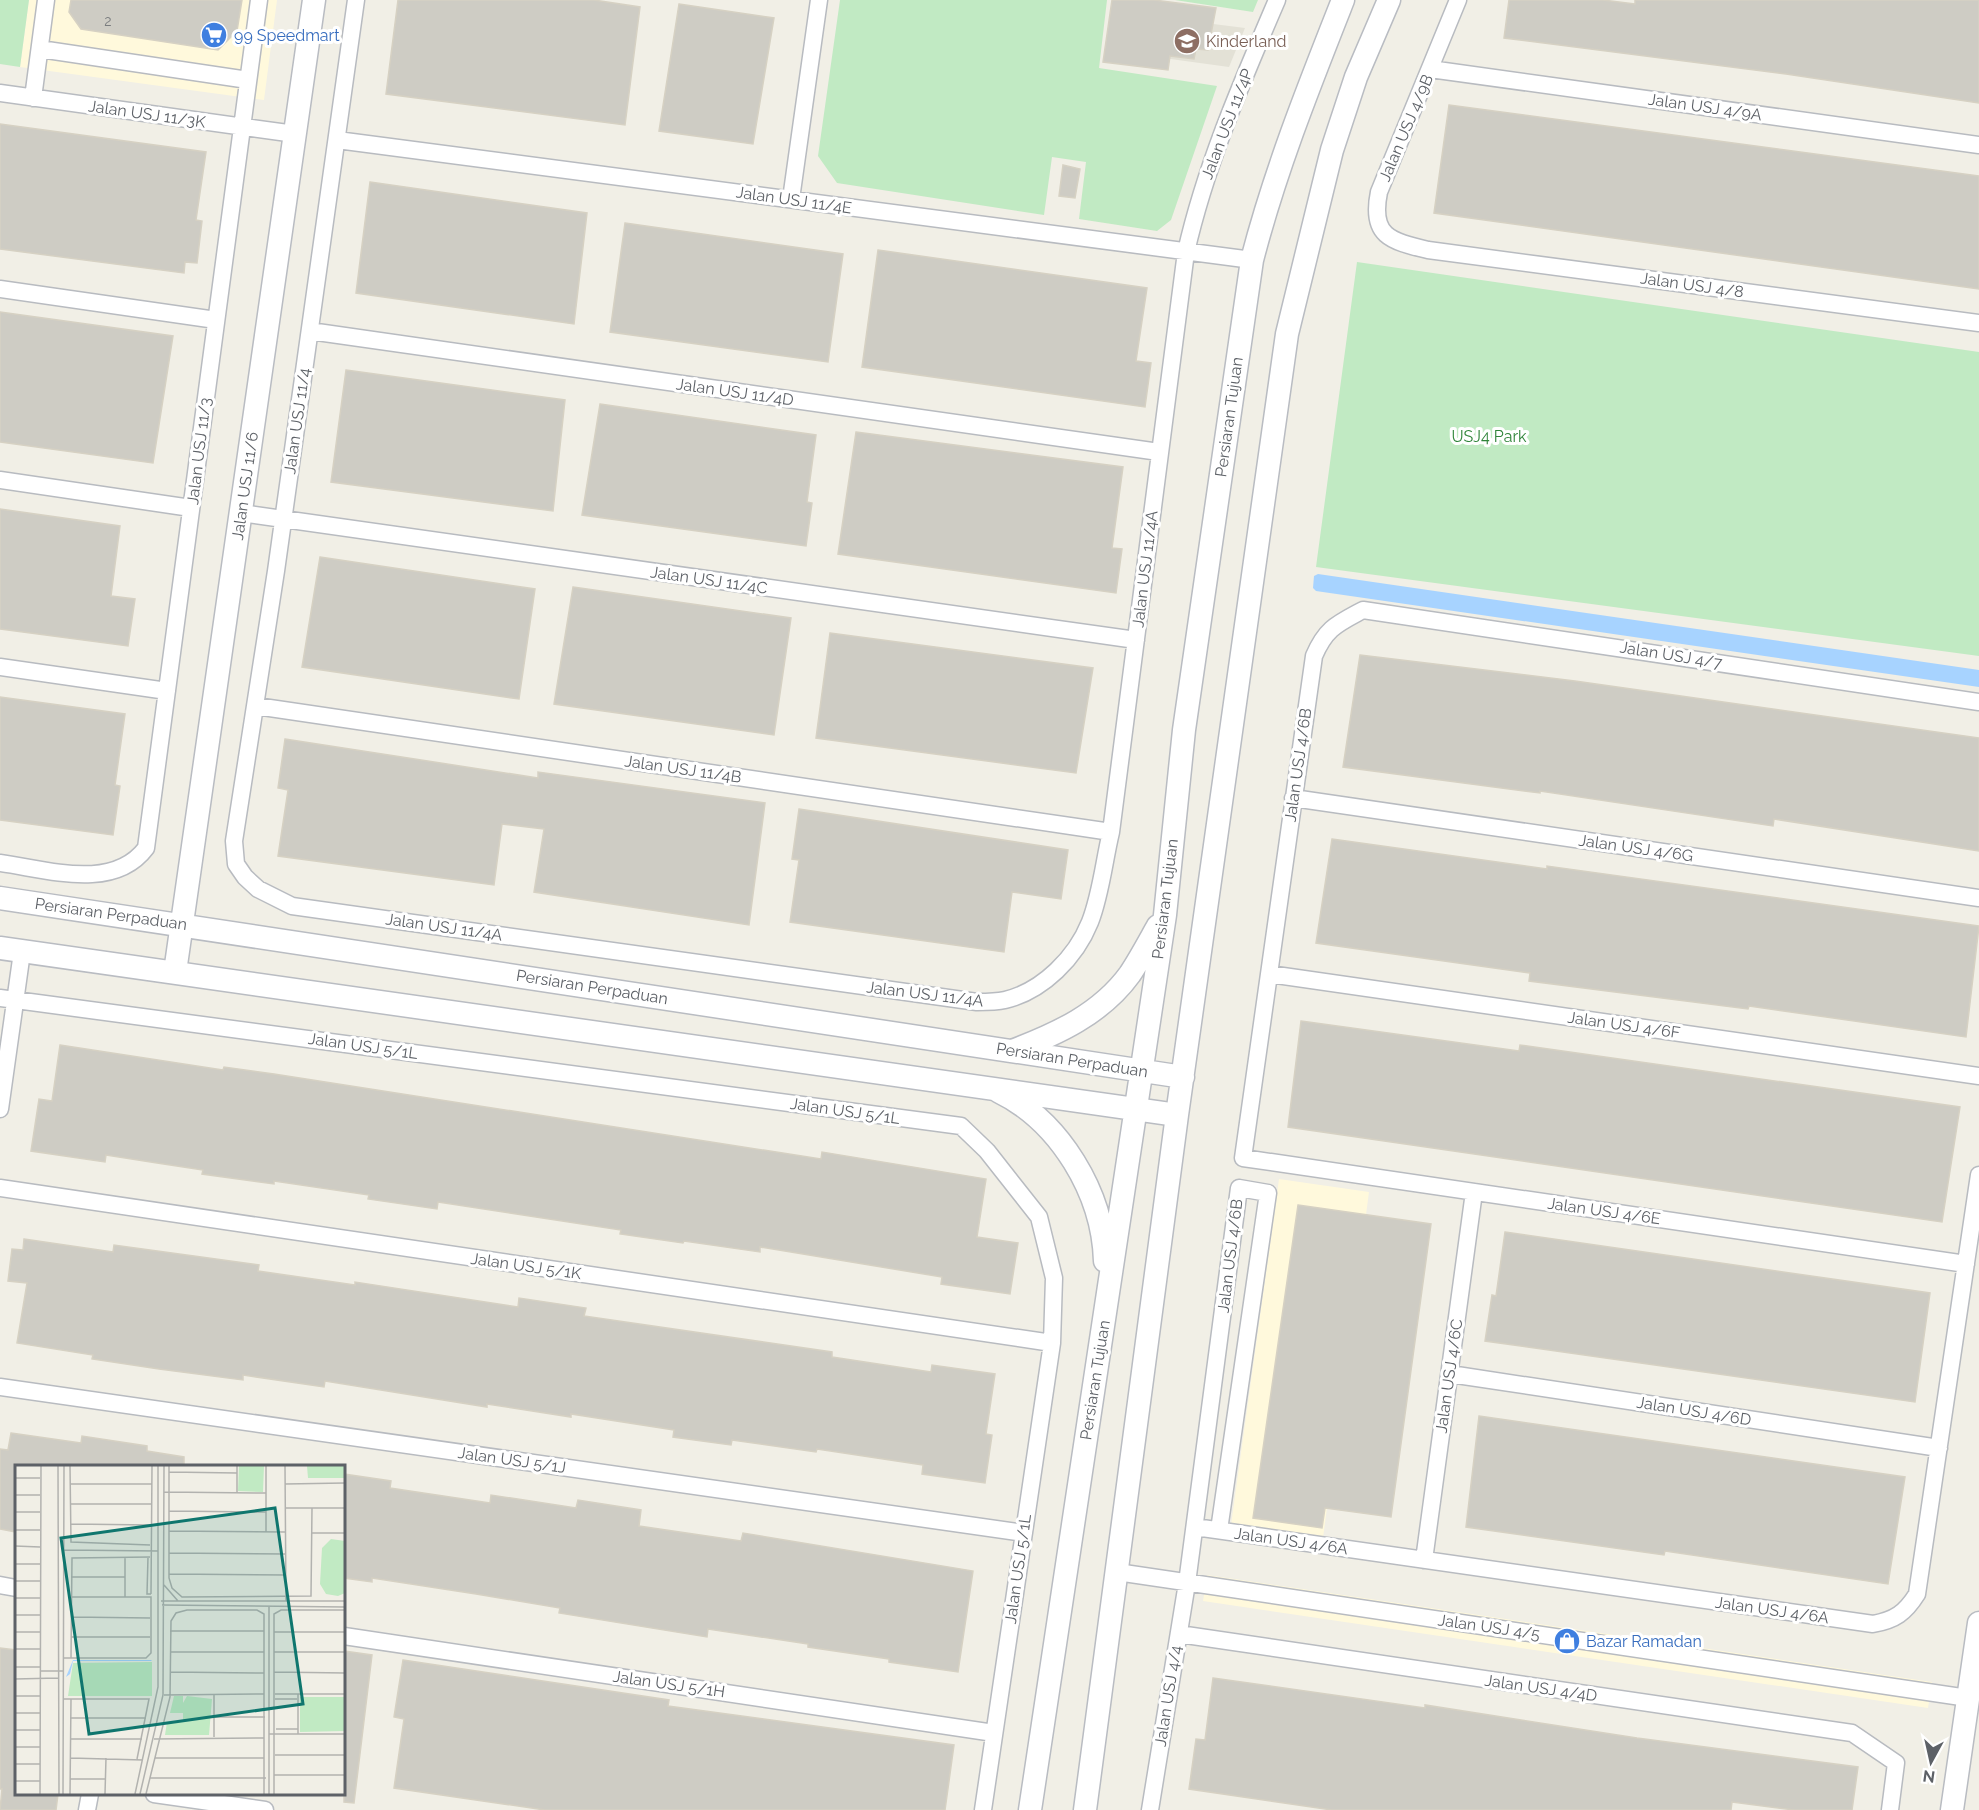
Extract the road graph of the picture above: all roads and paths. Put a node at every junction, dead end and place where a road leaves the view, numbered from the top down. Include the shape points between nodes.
1 (46, 0) edge
2 (259, 0) edge
3 (314, 0) edge
4 (356, 0) edge
5 (819, 0) edge
6 (1277, 0) edge
7 (1343, 0) edge
8 (1389, 0) edge
9 (1458, 0) edge
10 (40, 49) junction
11 (1430, 69) junction
12 (248, 80) junction
13 (0, 93) edge
14 (33, 98) junction
15 (242, 127) junction
16 (295, 134) junction
17 (337, 140) junction
18 (1979, 145) edge
19 (791, 200) junction
20 (1405, 244) joint
21 (1186, 252) junction
22 (1252, 260) junction
23 (0, 289) edge
24 (216, 320) junction
25 (1979, 323) edge
26 (310, 331) junction
27 (1160, 452) junction
28 (0, 480) edge
29 (191, 508) junction
30 (241, 513) junction
31 (283, 519) junction
32 (1363, 610) joint
33 (1136, 640) junction
34 (0, 667) edge
35 (167, 691) junction
36 (1979, 702) edge
37 (256, 706) junction
38 (1293, 798) junction
39 (1110, 832) junction
40 (234, 841) joint
41 (0, 863) edge
42 (0, 898) edge
43 (1979, 898) edge
44 (1165, 915) junction
45 (182, 924) junction
46 (11, 950) edge
47 (176, 972) junction
48 (1269, 974) junction
49 (7, 999) edge
50 (1011, 1051) junction
51 (1142, 1071) junction
52 (1979, 1076) edge
53 (1183, 1077) junction
54 (990, 1087) junction
55 (1137, 1108) junction
56 (0, 1110) edge
57 (1177, 1115) junction
58 (1243, 1158) joint
59 (1979, 1175) edge
60 (0, 1188) edge
61 (1474, 1192) junction
62 (1966, 1264) junction
63 (1106, 1307) junction
64 (1052, 1343) junction
65 (1450, 1374) junction
66 (0, 1387) edge
67 (1939, 1448) junction
68 (1195, 1527) junction
69 (1219, 1530) junction
70 (1024, 1533) junction
71 (1424, 1560) junction
72 (1117, 1572) junction
73 (1187, 1583) junction
74 (0, 1586) edge
75 (15, 1588) edge
76 (1979, 1623) edge
77 (1179, 1634) junction
78 (345, 1636) edge
79 (1968, 1698) junction
80 (994, 1733) junction
81 (90, 1795) edge
82 (161, 1795) edge
83 (87, 1810) edge
84 (265, 1810) edge
85 (983, 1810) edge
86 (1030, 1810) edge
87 (1085, 1810) edge
88 (1150, 1810) edge
89 (1890, 1810) edge
90 (1952, 1810) edge

1 - 10 street
2 - 12 street, Jalan USJ 11/3
3 - 16 main road, Jalan USJ 11/6
4 - 17 street, Jalan USJ 11/4
5 - 19 street
6 - 21 street, Jalan USJ 11/4P via 1222,134
7 - 22 main road, Persiaran Tujuan via 1290,136
8 - 53 main road via 1356,77 1332,150 1287,334
9 - 11 street, Jalan USJ 4/9B
10 - 12 street
10 - 14 street
11 - 18 street, Jalan USJ 4/9A
11 - 20 street, Jalan USJ 4/9B via 1376,208 1378,225 1390,240
12 - 15 street, Jalan USJ 11/3
13 - 14 street, Jalan USJ 11/3K
14 - 15 street, Jalan USJ 11/3K
15 - 16 street, Jalan USJ 11/3K
15 - 24 street, Jalan USJ 11/3
16 - 30 main road, Jalan USJ 11/6
17 - 19 street, Jalan USJ 11/4E
17 - 26 street, Jalan USJ 11/4
19 - 21 street, Jalan USJ 11/4E
20 - 25 street, Jalan USJ 4/8 via 1439,252
21 - 22 street, Jalan USJ 11/4E
21 - 27 street, Jalan USJ 11/4A
22 - 44 main road, Persiaran Tujuan via 1184,730
23 - 24 street
24 - 29 street, Jalan USJ 11/3
26 - 27 street, Jalan USJ 11/4D
26 - 31 street, Jalan USJ 11/4
27 - 33 street, Jalan USJ 11/4A
28 - 29 street
29 - 35 street, Jalan USJ 11/3
30 - 31 street, Jalan USJ 11/4C
30 - 45 main road, Jalan USJ 11/6
31 - 33 street, Jalan USJ 11/4C
31 - 37 street, Jalan USJ 11/4
32 - 36 street, Jalan USJ 4/7
32 - 38 street, Jalan USJ 4/6B via 1330,627 1314,656
33 - 39 street, Jalan USJ 11/4A
34 - 35 street
35 - 41 street, Jalan USJ 11/3 via 146,848 137,860 101,874
37 - 39 street, Jalan USJ 11/4B
37 - 40 street, Jalan USJ 11/4
38 - 43 street, Jalan USJ 4/6G
38 - 48 street, Jalan USJ 4/6B
39 - 40 street, Jalan USJ 11/4A via 1091,920 1080,945 1035,986 1005,1000 977,1002 292,906 258,889 244,877 236,864
42 - 45 main road, Persiaran Perpaduan
44 - 50 main road via 1130,974 1109,997 1070,1027
44 - 51 main road, Persiaran Tujuan
45 - 47 main road, Jalan USJ 11/6
45 - 50 main road, Persiaran Perpaduan
46 - 47 main road
46 - 49 street
47 - 54 main road
48 - 52 street, Jalan USJ 4/6F
48 - 58 street, Jalan USJ 4/6B
49 - 56 street
49 - 64 street, Jalan USJ 5/1L via 961,1126 987,1151 1039,1217 1054,1278
50 - 51 main road, Persiaran Perpaduan
51 - 53 main road, Persiaran Perpaduan
51 - 55 main road, Persiaran Tujuan
53 - 57 main road
54 - 55 main road
54 - 63 main road via 1012,1098 1039,1120 1063,1146 1083,1177 1098,1209 1104,1238
55 - 57 main road
55 - 63 main road, Persiaran Tujuan
57 - 72 main road
58 - 61 street, Jalan USJ 4/6E
59 - 62 street, Jalan USJ 4/6A
60 - 64 street, Jalan USJ 5/1K
61 - 62 street, Jalan USJ 4/6E
61 - 65 street, Jalan USJ 4/6C
62 - 67 street, Jalan USJ 4/6A
63 - 86 main road, Persiaran Tujuan
64 - 70 street, Jalan USJ 5/1L
65 - 67 street, Jalan USJ 4/6D
65 - 71 street, Jalan USJ 4/6C
66 - 70 street, Jalan USJ 5/1J
67 - 71 street, Jalan USJ 4/6A via 1917,1594 1906,1612 1891,1621 1873,1624
68 - 69 street, Jalan USJ 4/6A
68 - 69 street, Jalan USJ 4/6B via 1239,1188 1268,1193
68 - 73 street, Jalan USJ 4/6B
69 - 71 street, Jalan USJ 4/6A
70 - 80 street, Jalan USJ 5/1L
72 - 73 street, Jalan USJ 4/5
72 - 87 main road
73 - 77 street, Jalan USJ 4/4
73 - 79 street, Jalan USJ 4/5
74 - 75 street
76 - 79 main road
77 - 88 street, Jalan USJ 4/4
77 - 89 street, Jalan USJ 4/4D via 1852,1733 1896,1763
78 - 80 street, Jalan USJ 5/1H
79 - 90 main road
80 - 85 street, Jalan USJ 5/1L
81 - 83 street
82 - 84 street

